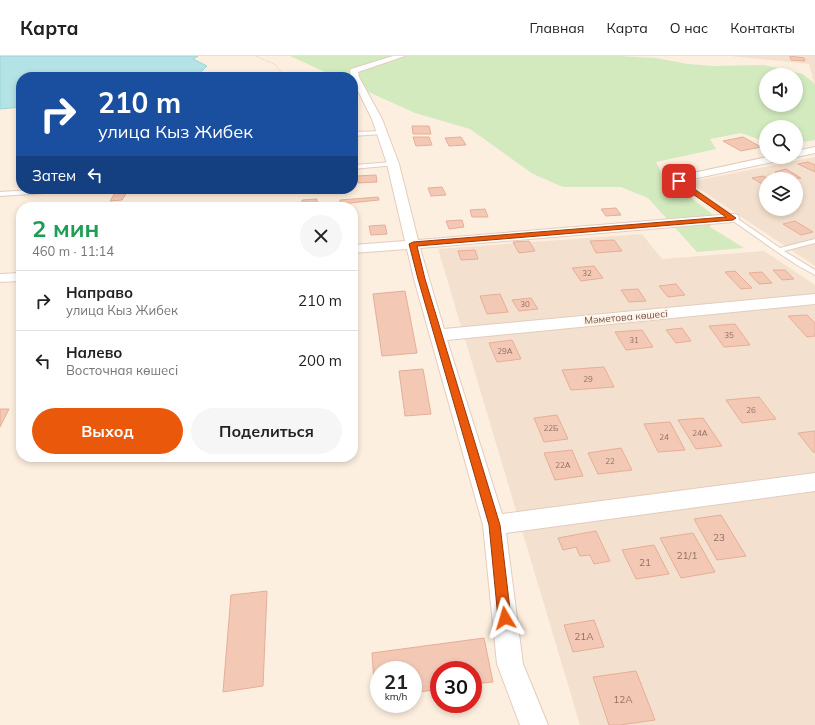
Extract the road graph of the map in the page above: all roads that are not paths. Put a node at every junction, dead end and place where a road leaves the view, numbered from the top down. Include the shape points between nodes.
1 (401, 56) edge
2 (354, 72) edge
3 (358, 83) edge
4 (382, 132) junction
5 (358, 134) edge
6 (815, 150) edge
7 (803, 153) edge
8 (759, 162) edge
9 (393, 164) junction
10 (358, 167) edge
11 (679, 179) joint
12 (16, 193) edge
13 (0, 194) edge
14 (733, 218) junction
15 (815, 241) edge
16 (413, 244) junction
17 (358, 249) edge
18 (778, 250) junction
19 (815, 273) edge
20 (16, 277) edge
21 (0, 278) edge
22 (815, 299) edge
23 (438, 335) junction
24 (815, 482) edge
25 (494, 525) junction
26 (534, 725) edge

1 - 2 street
3 - 4 street
4 - 5 lane
4 - 9 street
6 - 7 street
8 - 11 street
9 - 10 lane
9 - 16 street
11 - 14 lane via 685,186
12 - 13 lane
14 - 16 street
14 - 18 lane
15 - 18 lane
16 - 17 street
16 - 23 street
18 - 19 lane
20 - 21 street
22 - 23 street, Мәметова көшесі
23 - 25 street
24 - 25 street
25 - 26 street via 510,664

